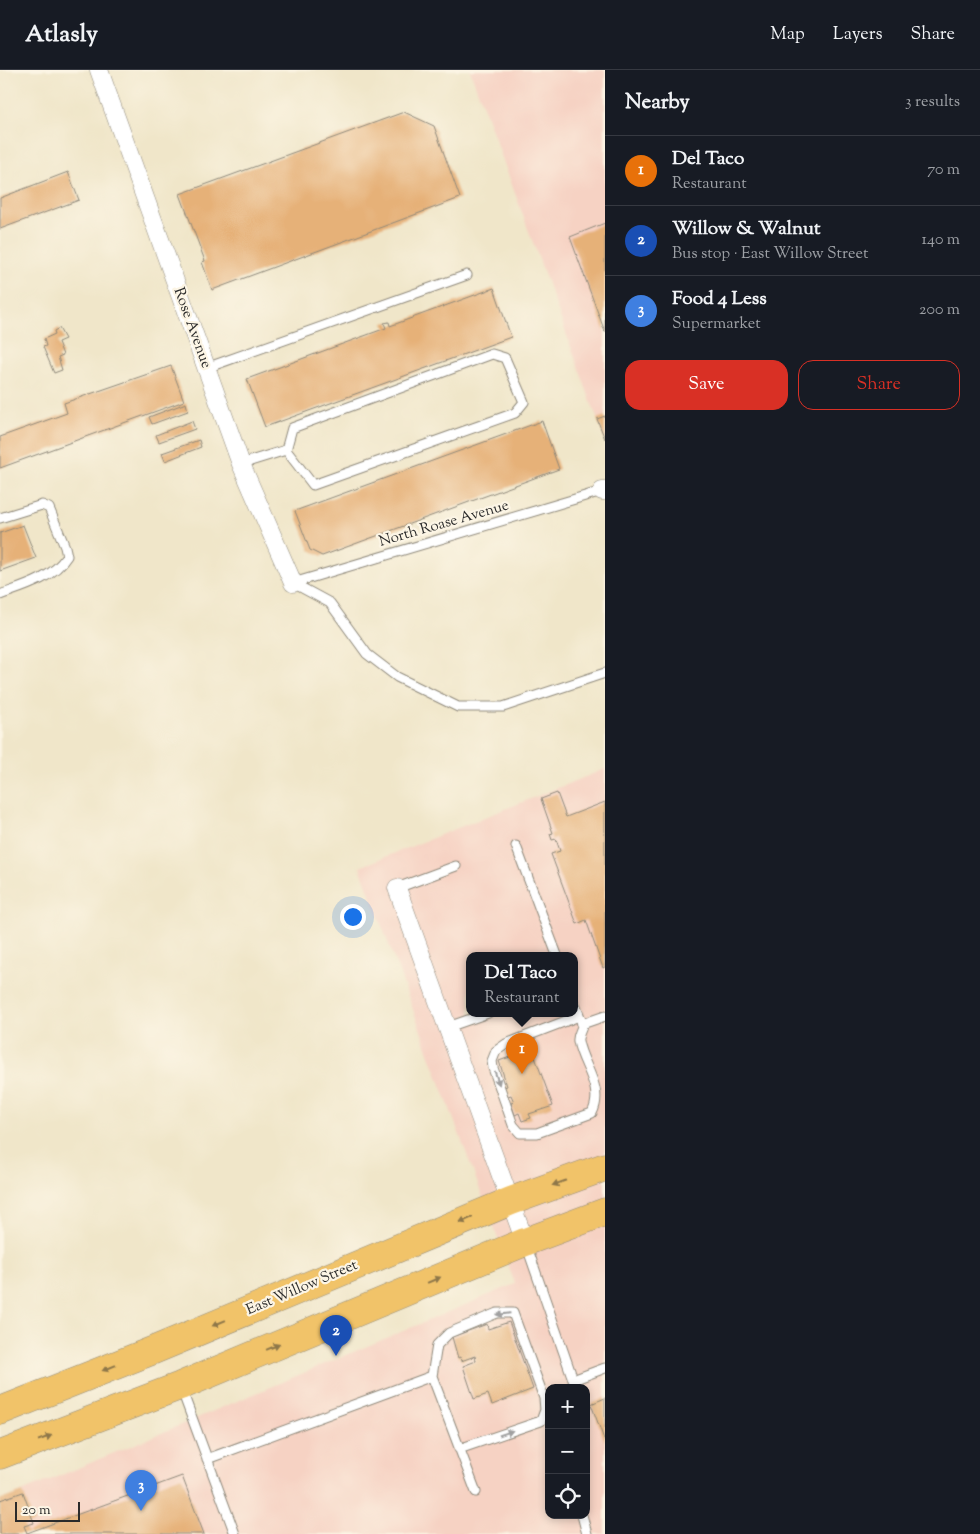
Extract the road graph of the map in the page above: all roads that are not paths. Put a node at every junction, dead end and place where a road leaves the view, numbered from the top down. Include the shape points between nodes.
1 (99, 70) edge
2 (467, 275) dead end
3 (206, 368) junction
4 (286, 450) junction
5 (241, 464) junction
6 (604, 493) edge
7 (0, 518) edge
8 (292, 583) junction
9 (0, 595) edge
10 (605, 673) edge
11 (516, 846) dead end
12 (456, 866) dead end
13 (397, 888) joint
14 (555, 952) edge
15 (578, 1013) edge
16 (605, 1016) edge
17 (477, 1017) edge
18 (581, 1020) junction
19 (448, 1027) junction
20 (605, 1166) edge
21 (511, 1201) junction
22 (605, 1212) edge
23 (525, 1242) junction
24 (605, 1368) edge
25 (432, 1376) junction
26 (575, 1384) edge
27 (180, 1386) junction
28 (0, 1411) edge
29 (460, 1449) junction
30 (0, 1455) edge
31 (207, 1460) junction
32 (476, 1492) dead end
33 (583, 1519) edge
34 (235, 1534) edge
35 (586, 1534) edge

1 - 3 street, Rose Avenue
2 - 3 lane
3 - 5 street, Rose Avenue
4 - 4 lane via 313,485 515,413 524,402 505,358 492,354 292,428
4 - 5 lane
5 - 8 street, Rose Avenue
6 - 8 lane, North Roase Avenue
7 - 9 lane via 42,505 49,508 67,556 59,567 40,580
8 - 10 lane via 330,603 367,654 397,677 458,707 503,706
11 - 14 lane
12 - 13 lane
13 - 19 street
15 - 18 lane
16 - 18 lane
17 - 19 lane
18 -> 18 lane via 506,1044 496,1051 492,1062 513,1125 520,1133 537,1133 592,1112 597,1103 592,1077 578,1040
19 - 21 street
20 -> 21 main road, East Willow Street
21 - 23 street
21 -> 28 main road, East Willow Street
22 - 23 main road
23 - 26 lane
27 -> 23 main road
24 - 26 lane
25 - 29 lane
29 -> 25 lane via 541,1421 545,1410 544,1398 513,1313 497,1313 449,1333 437,1345
25 - 31 lane
30 -> 27 main road
27 - 31 lane
29 - 32 lane
31 - 34 lane
33 - 35 lane

